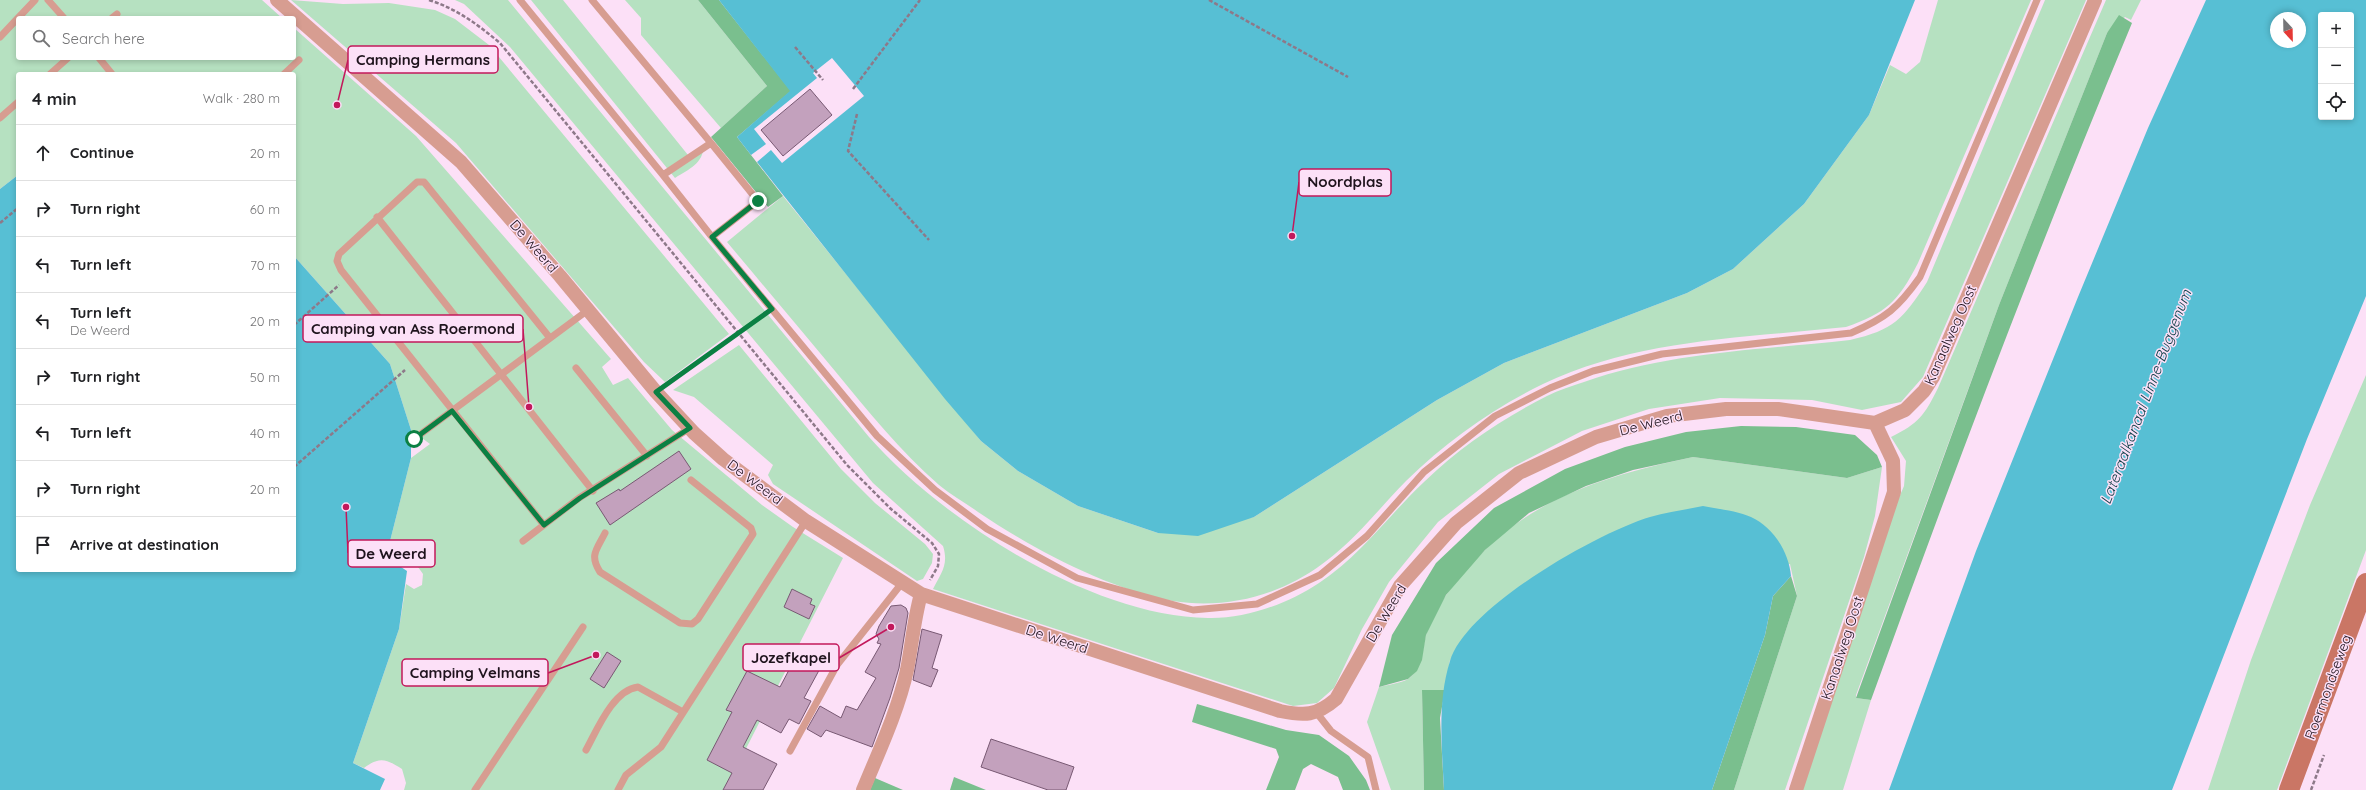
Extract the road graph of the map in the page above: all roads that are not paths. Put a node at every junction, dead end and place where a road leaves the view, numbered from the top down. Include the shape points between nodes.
1 (35, 0) edge
2 (48, 0) edge
3 (277, 0) edge
4 (520, 0) edge
5 (592, 0) edge
6 (2037, 0) edge
7 (2095, 0) edge
8 (20, 16) edge
9 (62, 16) edge
10 (295, 16) edge
11 (296, 17) edge
12 (16, 20) edge
13 (0, 37) edge
14 (66, 60) edge
15 (101, 60) edge
16 (299, 60) dead end
17 (52, 72) edge
18 (110, 72) edge
19 (286, 72) edge
20 (16, 104) edge
21 (0, 118) edge
22 (712, 143) junction
23 (664, 175) junction
24 (377, 217) junction
25 (712, 237) junction
26 (588, 310) junction
27 (550, 338) junction
28 (576, 368) dead end
29 (502, 374) junction
30 (452, 411) junction
31 (1875, 423) junction
32 (690, 428) junction
33 (414, 439) dead end
34 (647, 456) junction
35 (691, 480) dead end
36 (593, 491) junction
37 (806, 520) junction
38 (544, 525) junction
39 (605, 533) dead end
40 (523, 541) dead end
41 (902, 583) junction
42 (2366, 583) edge
43 (921, 594) junction
44 (583, 627) dead end
45 (683, 712) junction
46 (1316, 712) junction
47 (586, 750) dead end
48 (790, 751) dead end
49 (475, 790) edge
50 (618, 790) edge
51 (862, 790) edge
52 (1376, 790) edge
53 (1796, 790) edge
54 (2290, 790) edge

1 - 8 lane
2 - 9 lane
3 - 10 street, De Weerd
4 - 23 lane
5 - 22 lane
6 - 25 lane via 1920,277 1903,302 1878,322 1851,333 1662,354 1593,371 1550,388 1495,416 1424,472 1367,536 1320,575 1257,604 1193,610 1078,578 987,529 935,490 877,436
7 - 31 street, Kanaalweg Oost via 1933,377 1905,410
11 - 26 street, De Weerd via 461,162
12 - 13 lane
14 - 17 lane
15 - 18 lane
16 - 19 lane
20 - 21 lane
22 - 23 lane
22 - 25 lane via 758,201
23 - 25 lane
24 - 27 lane via 418,182 424,182
24 - 29 lane
24 - 30 lane via 339,254 337,261 341,270
26 - 27 lane
26 - 32 street, De Weerd via 656,392
27 - 29 lane
28 - 34 lane
29 - 30 lane
29 - 36 lane
30 - 33 lane
30 - 38 lane
31 - 46 street, De Weerd via 1778,409 1726,409 1667,416 1596,437 1519,473 1456,523 1400,586 1336,699
31 - 53 street, Kanaalweg Oost via 1893,461 1894,492
32 - 34 lane
32 - 37 street, De Weerd via 723,459
34 - 36 lane
35 - 39 lane via 751,528 753,534 698,619 692,624 680,623 600,572 594,562 595,553
36 - 38 lane
37 - 41 street, De Weerd
37 - 45 lane
38 - 40 lane
41 - 43 street, De Weerd
41 - 48 lane via 837,665
42 - 54 main road, Roermondseweg
43 - 46 street, De Weerd via 1280,711 1302,716
43 - 51 street via 907,670 890,724
44 - 49 lane
45 - 47 lane via 638,687 630,688 620,695
45 - 50 lane via 661,747 626,775
46 - 52 lane via 1331,731 1368,757

